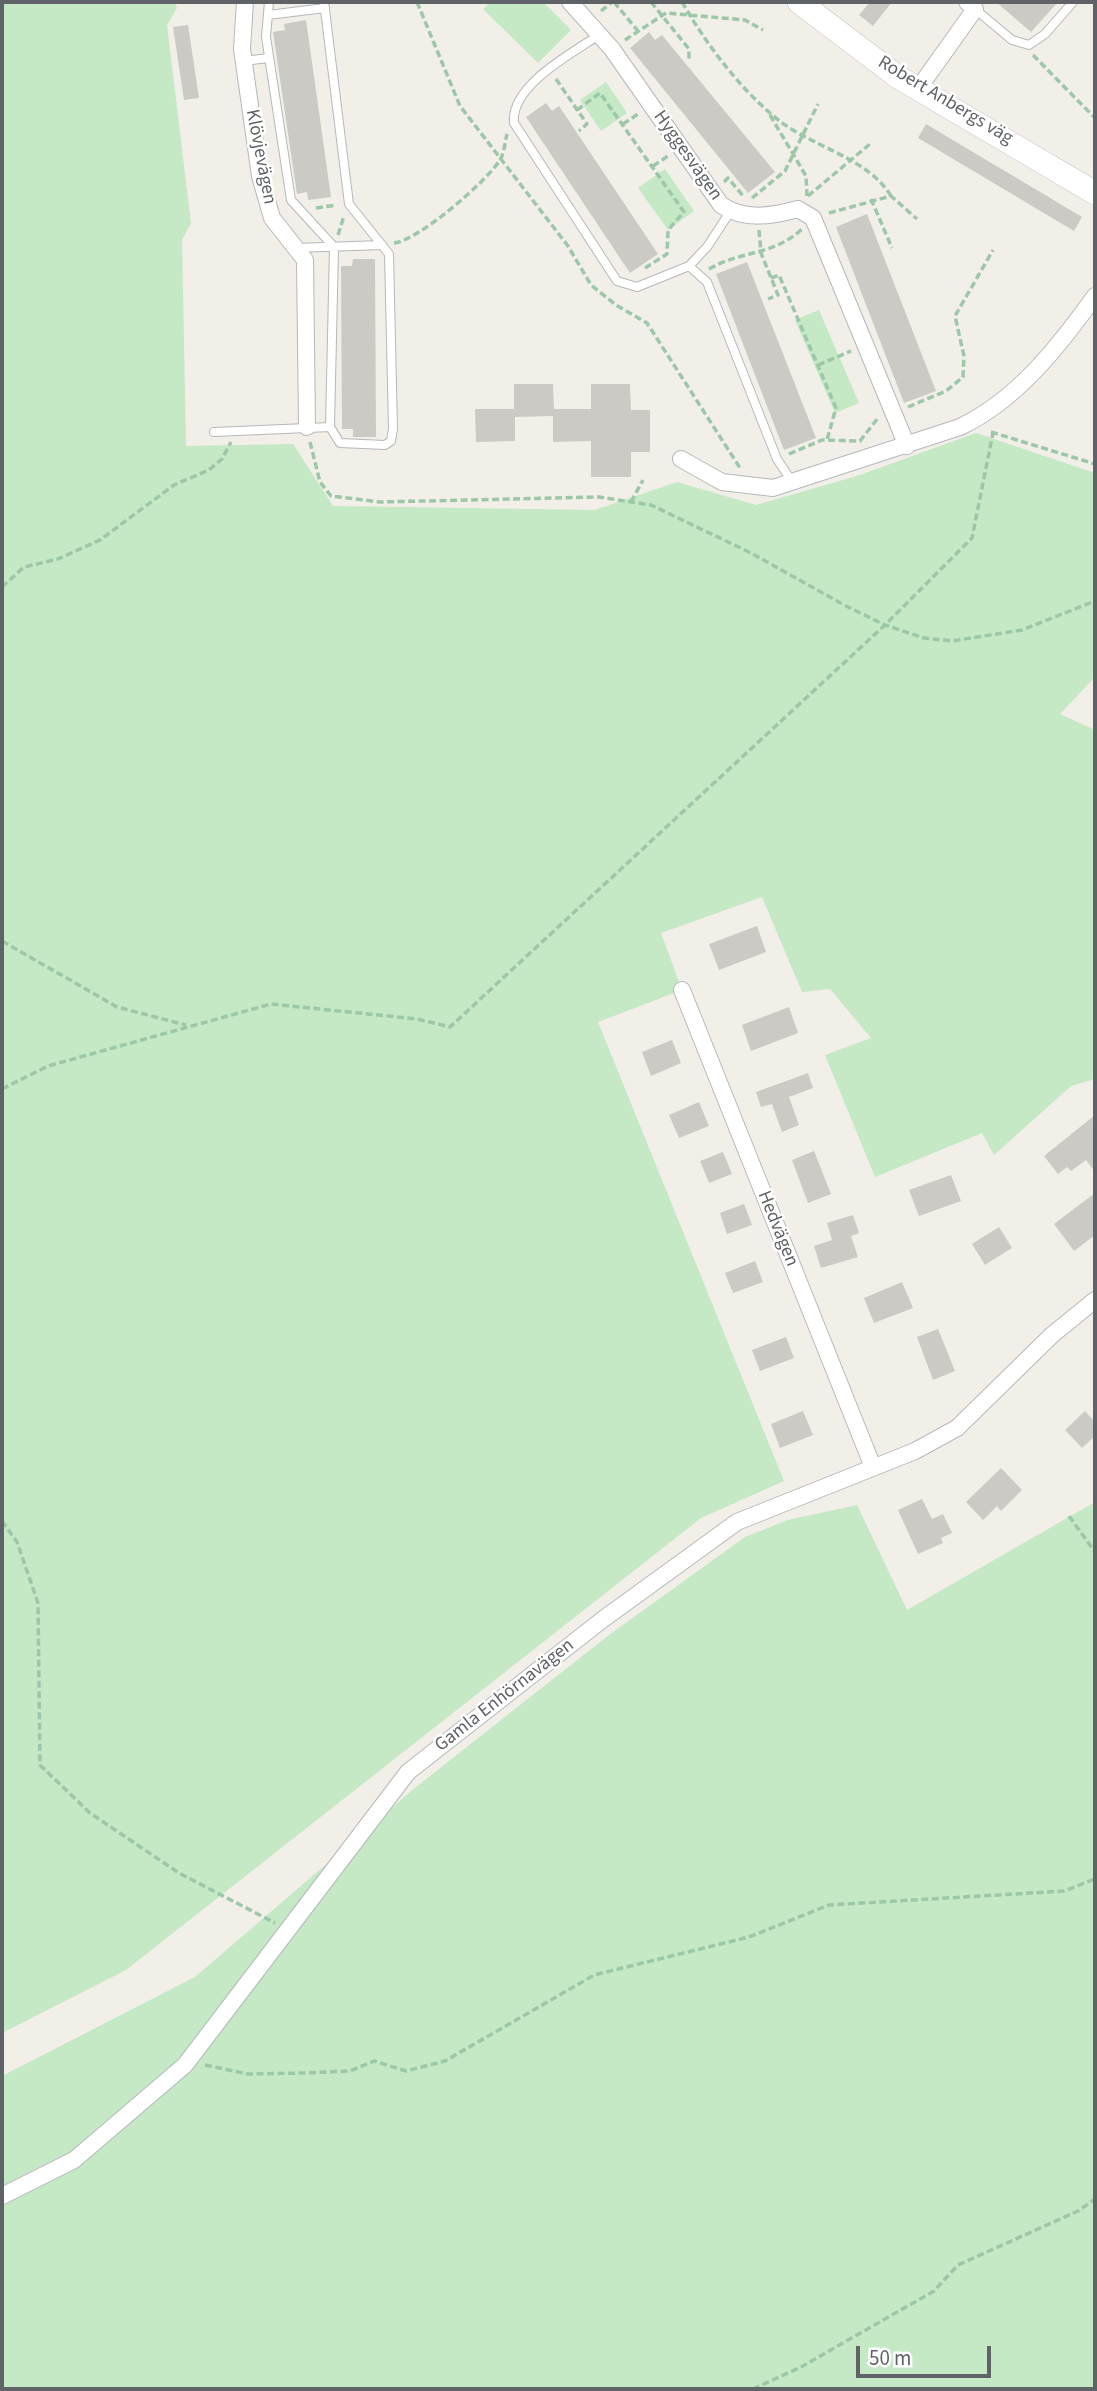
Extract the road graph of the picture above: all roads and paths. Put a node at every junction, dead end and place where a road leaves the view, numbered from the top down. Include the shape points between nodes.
1 (245, 2) edge
2 (270, 2) edge
3 (417, 2) edge
4 (570, 2) edge
5 (614, 2) edge
6 (651, 2) edge
7 (682, 2) edge
8 (799, 2) edge
9 (1073, 2) edge
10 (324, 5) edge
11 (971, 5) edge
12 (268, 15) junction
13 (661, 15) junction
14 (689, 15) junction
15 (763, 30) dead end
16 (638, 31) junction
17 (600, 35) junction
18 (1021, 43) junction
19 (612, 49) junction
20 (269, 58) junction
21 (690, 59) dead end
22 (243, 61) junction
23 (549, 69) junction
24 (918, 89) junction
25 (818, 104) dead end
26 (578, 110) junction
27 (768, 110) junction
28 (1095, 118) edge
29 (514, 123) junction
30 (579, 131) dead end
31 (802, 136) junction
32 (870, 144) dead end
33 (794, 155) junction
34 (501, 160) junction
35 (849, 162) junction
36 (1095, 193) edge
37 (891, 195) junction
38 (871, 199) junction
39 (803, 203) junction
40 (349, 204) junction
41 (300, 210) junction
42 (745, 214) junction
43 (813, 218) junction
44 (917, 219) dead end
45 (382, 245) junction
46 (334, 247) junction
47 (295, 248) junction
48 (892, 248) dead end
49 (993, 250) dead end
50 (761, 253) junction
51 (689, 266) junction
52 (699, 275) junction
53 (771, 278) junction
54 (623, 283) junction
55 (1095, 296) edge
56 (768, 299) dead end
57 (955, 316) dead end
58 (865, 344) junction
59 (818, 365) junction
60 (970, 422) junction
61 (330, 427) junction
62 (237, 431) junction
63 (307, 431) junction
64 (214, 432) dead end
65 (993, 433) junction
66 (827, 440) dead end
67 (907, 446) junction
68 (681, 459) dead end
69 (1095, 464) edge
70 (643, 480) dead end
71 (793, 483) junction
72 (750, 487) junction
73 (631, 502) junction
74 (2, 587) edge
75 (1095, 601) edge
76 (885, 625) junction
77 (2, 941) edge
78 (682, 990) dead end
79 (187, 1026) junction
80 (2, 1089) edge
81 (1095, 1300) edge
82 (873, 1467) junction
83 (1069, 1516) dead end
84 (2, 1521) edge
85 (1095, 1552) edge
86 (1095, 1879) edge
87 (288, 1929) junction
88 (185, 2065) junction
89 (2, 2196) edge
90 (1095, 2199) edge
91 (753, 2389) edge

1 - 22 street, Klövjevägen
2 - 12 lane
3 - 34 path via 460,106
4 - 17 street, Hyggesvägen
5 - 16 path
6 - 13 path
7 - 14 path
8 - 24 street, Robert Anbergs väg
9 - 18 lane via 1045,34 1029,45
10 - 12 lane
10 - 40 lane
11 - 18 lane
11 - 24 street
12 - 20 lane
13 - 14 path
13 - 16 path
13 - 21 path via 689,49
14 - 15 path via 754,22
14 - 27 path via 743,86
16 - 19 path
17 - 19 street, Hyggesvägen
17 - 23 lane
18 - 28 path
19 - 42 street, Hyggesvägen via 721,205
20 - 22 lane
20 - 41 lane via 286,180 291,200
22 - 47 street, Klövjevägen via 260,176 272,218
23 - 26 path
23 - 29 lane via 517,104
24 - 36 street, Robert Anbergs väg
25 - 31 path
26 - 30 path via 587,124
26 - 54 path via 600,93 684,212 668,230 667,254
27 - 31 path
27 - 33 path
29 - 34 path
29 - 54 lane via 617,281
31 - 33 path
31 - 35 path
32 - 35 path
33 - 39 path via 806,176
33 - 42 path via 785,171 748,201
34 - 45 path via 420,233 406,242
34 - 72 path via 568,246 591,285 647,323
35 - 37 path via 882,180
35 - 39 path
37 - 38 path
37 - 44 path
38 - 43 path
38 - 48 path
39 - 42 street
39 - 43 street
40 - 41 path
40 - 45 lane
40 - 46 path
41 - 46 lane
42 - 50 path
42 - 51 lane
43 - 50 path via 787,243
43 - 58 street
45 - 46 lane
45 - 61 lane via 389,254 391,441 385,445 340,443
46 - 47 lane
46 - 61 lane
47 - 63 street, Klövjevägen via 306,260
49 - 57 path
50 - 52 path via 750,252
50 - 53 path
51 - 52 lane
51 - 54 lane via 637,287
52 - 71 lane via 708,282 777,459
53 - 56 path via 778,295
53 - 59 path via 779,275
55 - 60 street via 1014,391
58 - 59 path
58 - 67 street
59 - 66 path via 836,408
60 - 65 path
60 - 67 street
61 - 63 lane
62 - 63 lane
62 - 64 lane
62 - 74 path via 222,459 209,470 174,485 100,540 58,559 24,567
63 - 73 path via 320,482 331,496 354,501 569,496
65 - 69 path
65 - 76 path via 972,538
67 - 71 street
68 - 72 street via 722,482
70 - 73 path
71 - 72 street
73 - 76 path via 677,517
75 - 76 path via 1022,629 952,641 924,638
76 - 79 path via 450,1027 417,1019 271,1004
77 - 79 path via 117,1007
78 - 82 street, Hedvägen
79 - 80 path via 48,1066
81 - 82 street, Gamla Enhörnavägen via 1052,1335 957,1428
82 - 87 street, Gamla Enhörnavägen via 737,1522 601,1620 408,1772
83 - 85 path
84 - 87 path via 17,1542 38,1603 40,1765 90,1813 179,1872
86 - 88 path via 1064,1891 829,1905 749,1937 594,1975 445,2061 406,2071 374,2061 351,2071 262,2074
87 - 88 street, Gamla Enhörnavägen
88 - 89 street, Gamla Enhörnavägen via 74,2160
90 - 91 path via 1078,2211 958,2264 934,2291 801,2367

